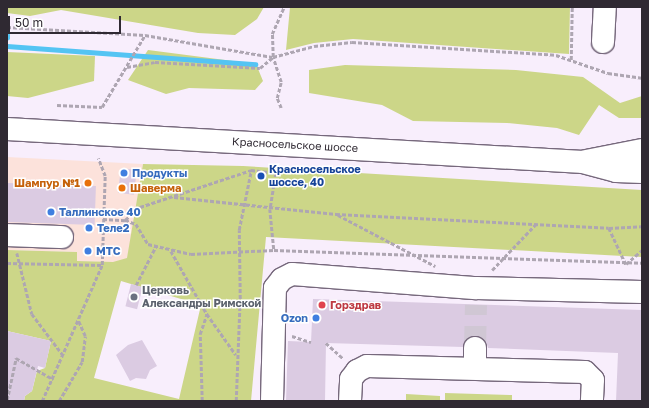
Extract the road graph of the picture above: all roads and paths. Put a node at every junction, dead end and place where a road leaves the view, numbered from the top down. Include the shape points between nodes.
1 (284, 7) edge
2 (572, 7) edge
3 (605, 7) edge
4 (7, 27) edge
5 (145, 35) junction
6 (603, 42) dead end
7 (273, 57) junction
8 (571, 60) junction
9 (127, 67) junction
10 (642, 78) edge
11 (57, 105) dead end
12 (280, 108) dead end
13 (7, 129) edge
14 (642, 150) edge
15 (98, 158) dead end
16 (583, 162) junction
17 (252, 170) junction
18 (642, 172) edge
19 (174, 197) junction
20 (243, 205) junction
21 (270, 209) junction
22 (336, 214) junction
23 (103, 219) junction
24 (125, 220) junction
25 (536, 224) junction
26 (642, 226) edge
27 (609, 228) junction
28 (9, 235) edge
29 (62, 237) dead end
30 (156, 246) junction
31 (274, 250) junction
32 (642, 250) edge
33 (171, 251) junction
34 (238, 251) junction
35 (410, 253) junction
36 (502, 259) junction
37 (7, 262) edge
38 (20, 263) junction
39 (642, 263) edge
40 (626, 264) junction
41 (102, 265) junction
42 (443, 270) dead end
43 (136, 285) dead end
44 (642, 292) edge
45 (476, 296) junction
46 (207, 314) junction
47 (78, 320) junction
48 (326, 343) dead end
49 (63, 355) junction
50 (236, 355) junction
51 (357, 371) junction
52 (53, 380) junction
53 (7, 400) edge
54 (42, 401) edge
55 (60, 401) edge
56 (202, 401) edge
57 (236, 401) edge
58 (272, 401) edge
59 (350, 401) edge
60 (592, 401) edge

1 - 7 path via 272,34
2 - 8 path
3 - 6 main road
4 - 5 path
5 - 7 path
5 - 9 path
7 - 8 path via 314,46 352,42 556,55
7 - 9 path via 260,68 155,62
7 - 12 path via 281,82 277,98
8 - 10 path via 608,72
9 - 11 path via 102,107
13 - 16 main road, Красносельское шоссе
14 - 16 main road, Красносельское шоссе
15 - 23 path via 105,176
16 - 18 main road, Красносельское шоссе via 616,171
17 - 19 path via 186,189
17 - 20 path
17 - 21 path via 276,172
19 - 20 path
19 - 24 path via 140,207
20 - 21 path
20 - 34 path
21 - 22 path
21 - 31 path
22 - 25 path
22 - 35 path
23 - 24 path
23 - 41 path
24 - 30 path via 136,224 148,244
25 - 27 path
25 - 36 path
26 - 27 path
27 - 40 path
28 - 29 main road
28 - 38 path
30 - 33 path
30 - 43 path
31 - 34 path
31 - 35 path
32 - 40 path
33 - 34 path via 196,254
33 - 46 path
34 - 50 path via 240,299
35 - 36 path
35 - 42 path
36 - 40 path
36 - 45 path
37 - 38 path
38 - 41 path
38 - 49 path via 32,314
39 - 40 path
41 - 47 path
44 - 45 main road
45 - 58 main road via 292,274 282,278 275,288
46 - 50 path
46 - 56 path via 200,334
47 - 49 path
47 - 55 path via 85,336 82,362
48 - 51 path
49 - 52 path
50 - 57 path
51 - 59 main road via 351,379
51 - 60 main road via 367,366 475,358 585,372 593,380
52 - 53 path via 16,358
52 - 54 path

